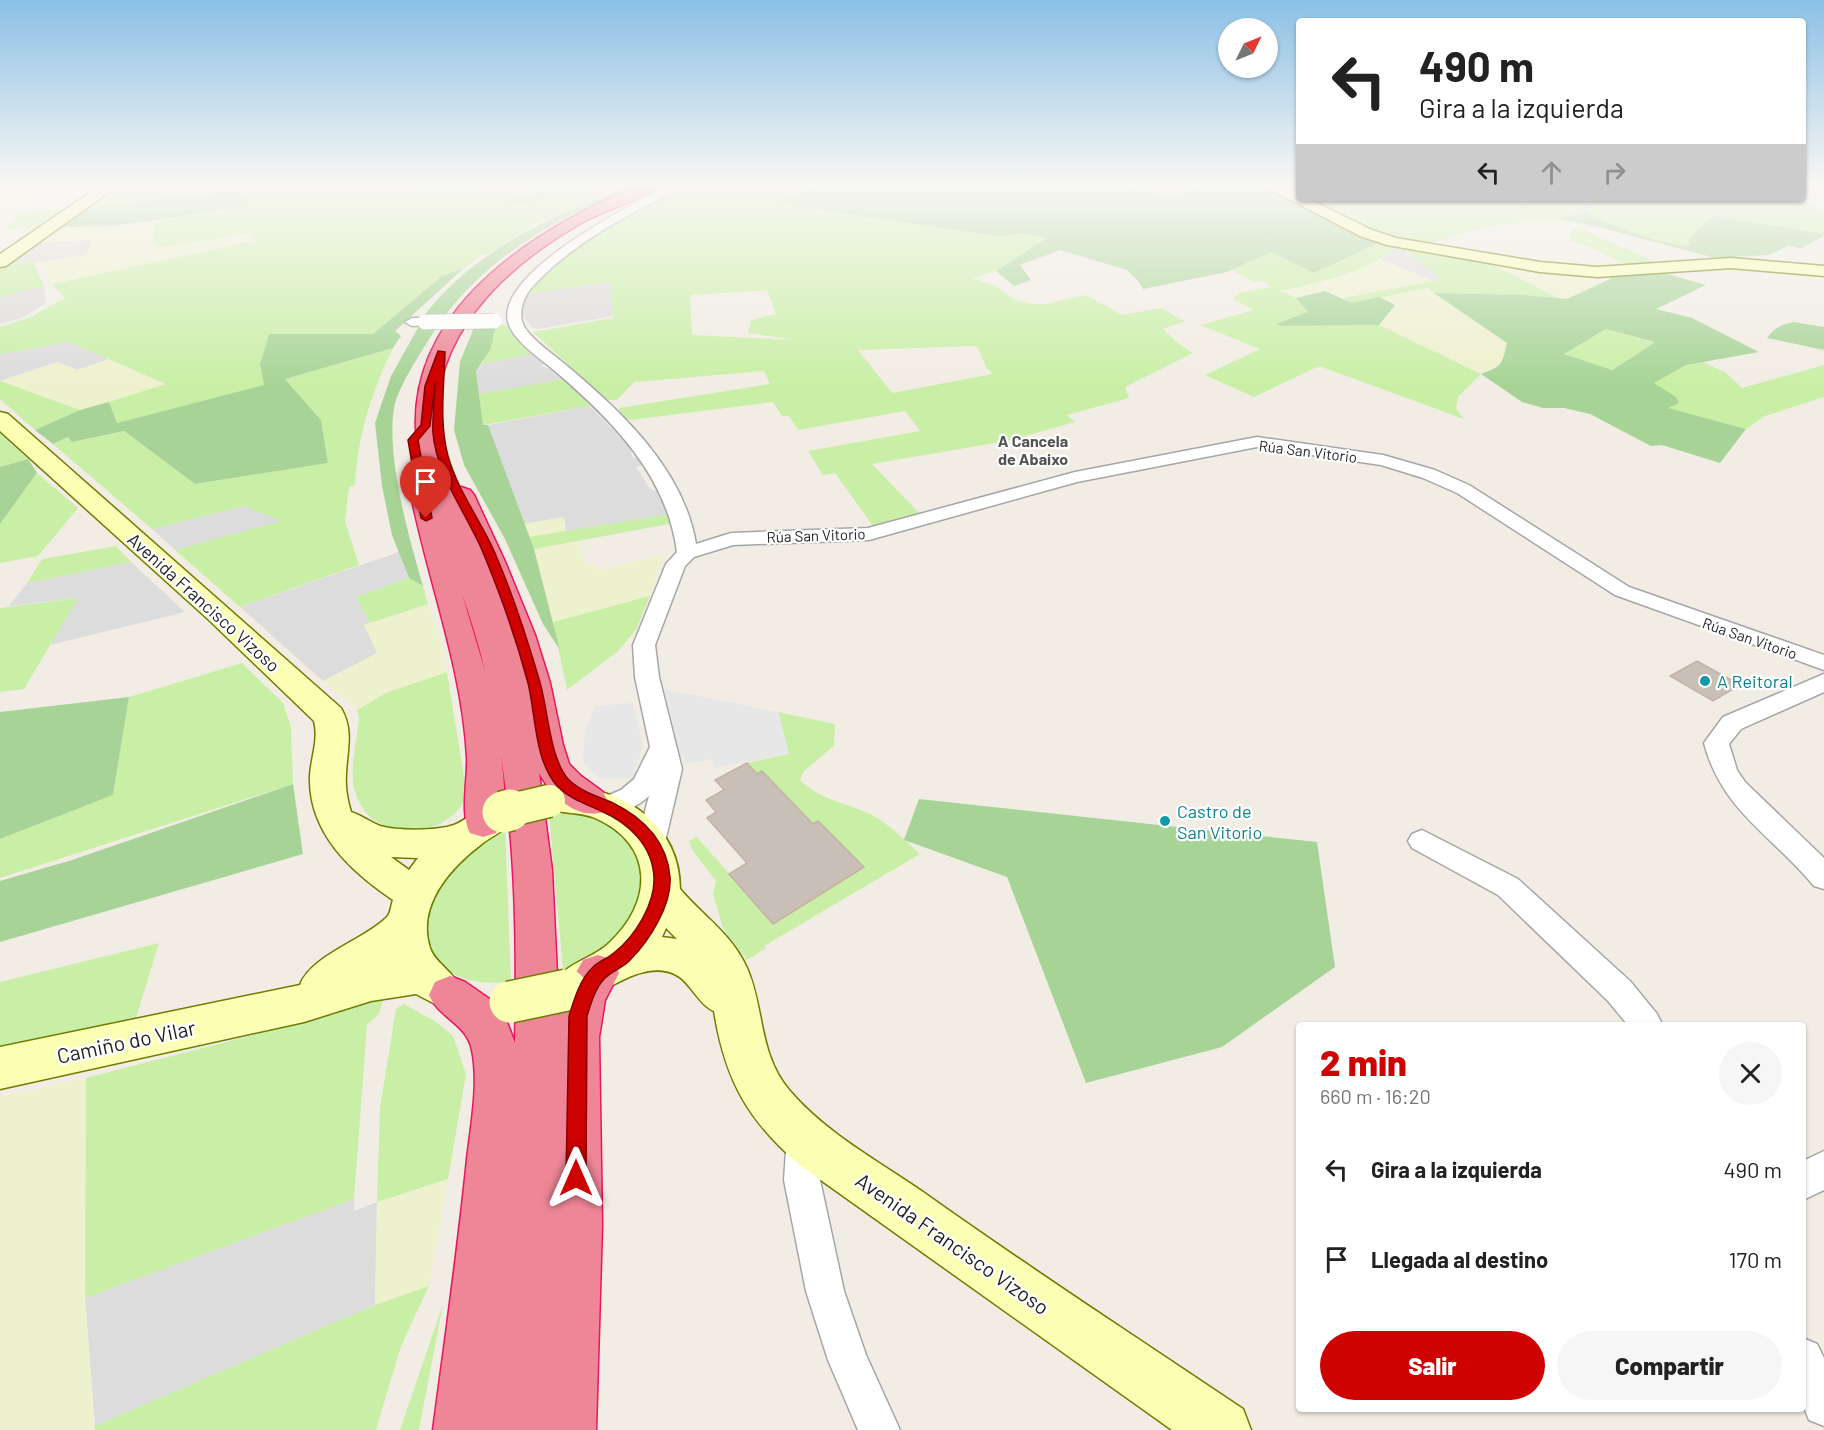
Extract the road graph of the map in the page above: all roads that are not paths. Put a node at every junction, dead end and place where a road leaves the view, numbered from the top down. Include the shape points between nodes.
1 (16, 251) edge
2 (528, 251) edge
3 (566, 251) edge
4 (1445, 251) edge
5 (0, 262) edge
6 (1824, 271) edge
7 (514, 321) junction
8 (426, 332) junction
9 (0, 419) edge
10 (426, 426) junction
11 (687, 553) junction
12 (1824, 663) edge
13 (1824, 682) edge
14 (662, 747) junction
15 (598, 804) junction
16 (335, 818) junction
17 (483, 825) junction
18 (1422, 841) dead end
19 (651, 842) junction
20 (1821, 869) edge
21 (661, 894) junction
22 (410, 910) junction
23 (596, 973) junction
24 (436, 985) junction
25 (252, 1013) junction
26 (736, 1014) junction
27 (1644, 1022) edge
28 (0, 1068) edge
29 (804, 1137) junction
30 (1824, 1169) edge
31 (1806, 1180) edge
32 (1806, 1365) edge
33 (1824, 1405) edge
34 (462, 1430) edge
35 (514, 1430) edge
36 (567, 1430) edge
37 (879, 1430) edge
38 (1222, 1430) edge

1 - 5 street
2 - 8 highway via 468,305
3 - 7 street via 520,291 513,307
4 - 6 street via 1597,272 1731,263
7 - 8 street, bridge
7 - 11 street via 628,432 678,506
8 - 10 highway via 430,386
8 - 15 highway via 444,459 488,550 517,625 551,764 563,783
9 - 16 street, Avenida Francisco Vizoso via 329,716 335,737 328,780
10 - 17 highway via 413,440 426,518 476,709 488,785
10 - 35 highway via 432,468 500,668 528,820 537,976 536,1113 534,1191
11 - 12 street, Rúa San Vitorio via 731,539 869,534 1075,477 1257,442 1383,460 1430,474 1463,489 1622,591
11 - 14 street via 676,564 644,645
13 - 20 street via 1732,723 1716,743 1725,773 1755,811
14 - 15 street via 646,786 632,798
14 - 19 street via 669,769
15 - 17 street, bridge via 549,801
15 - 19 street via 644,831
16 - 17 street via 366,838 394,846
16 - 22 street, Avenida Francisco Vizoso via 352,848
17 - 22 street via 441,858
18 - 27 street via 1508,887 1619,991
19 - 21 street via 658,853
21 - 23 street via 642,935
21 - 26 street, Avenida Francisco Vizoso via 726,967
22 - 24 street via 411,955
22 - 25 street via 336,976
23 - 24 street, Avenida Francisco Vizoso, bridge via 510,1002
23 - 26 street, Avenida Francisco Vizoso via 666,953 680,956 698,964
23 - 36 highway via 578,1016 576,1225
24 - 25 street, Avenida Francisco Vizoso via 371,982 304,1003
24 - 34 highway via 485,1021 495,1051 497,1093 488,1204
25 - 28 street, Camiño do Vilar
26 - 29 street, Avenida Francisco Vizoso via 741,1042 760,1090
29 - 37 street via 802,1180 825,1291 848,1360
29 - 38 street, Avenida Francisco Vizoso
30 - 31 street
32 - 33 street

